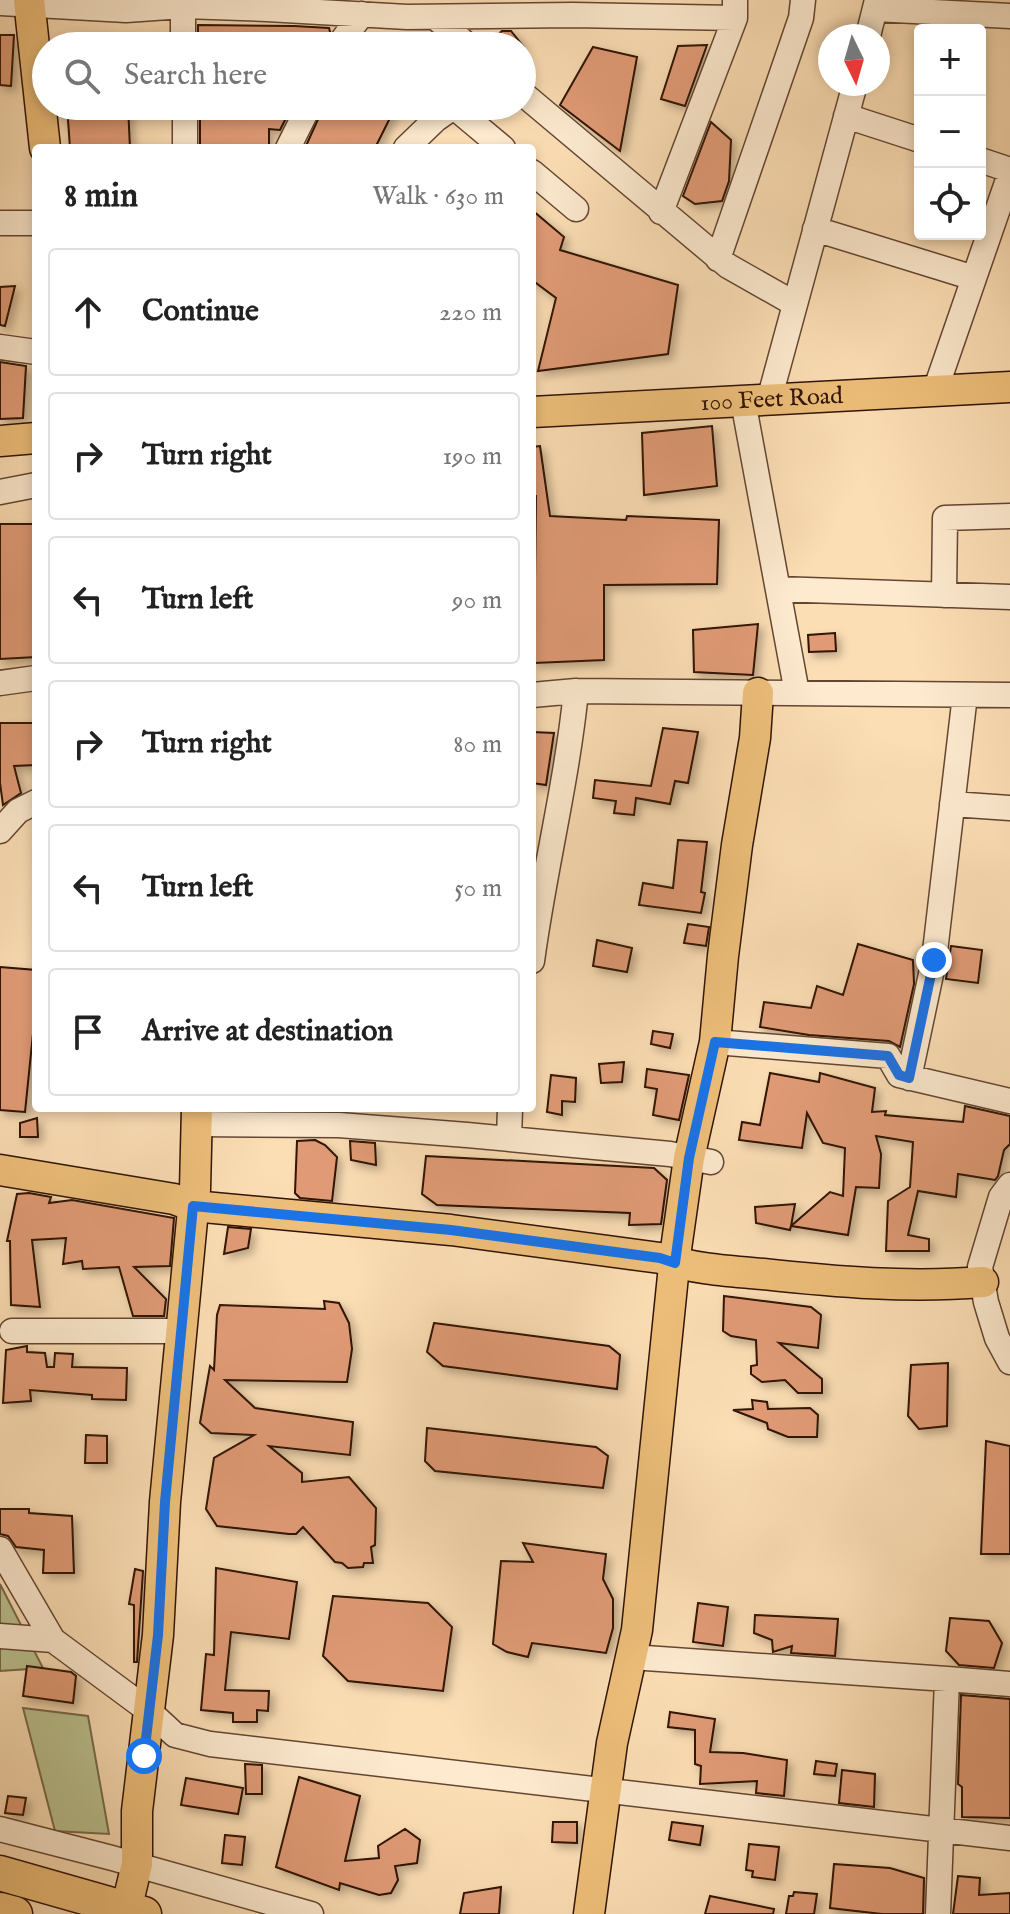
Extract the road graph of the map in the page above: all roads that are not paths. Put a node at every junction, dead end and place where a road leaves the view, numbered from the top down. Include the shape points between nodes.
1 (803, 0) edge
2 (19, 3) edge
3 (876, 5) edge
4 (183, 6) junction
5 (576, 7) edge
6 (411, 9) edge
7 (735, 9) edge
8 (362, 14) junction
9 (1010, 16) edge
10 (435, 17) junction
11 (183, 32) edge
12 (348, 32) edge
13 (452, 32) edge
14 (32, 76) edge
15 (852, 96) edge
16 (536, 105) edge
17 (846, 116) junction
18 (40, 120) edge
19 (185, 120) edge
20 (302, 120) edge
21 (435, 120) edge
22 (470, 120) edge
23 (914, 138) edge
24 (44, 144) edge
25 (185, 144) edge
26 (290, 144) edge
27 (410, 144) edge
28 (498, 144) edge
29 (986, 162) edge
30 (1010, 172) edge
31 (536, 175) edge
32 (576, 209) dead end
33 (661, 212) junction
34 (0, 223) edge
35 (32, 223) edge
36 (815, 229) junction
37 (718, 259) junction
38 (974, 278) junction
39 (795, 304) junction
40 (0, 347) edge
41 (32, 351) edge
42 (1010, 387) edge
43 (935, 391) junction
44 (756, 400) junction
45 (536, 412) edge
46 (32, 438) edge
47 (0, 441) edge
48 (32, 486) edge
49 (0, 492) edge
50 (1010, 516) edge
51 (778, 589) junction
52 (944, 595) junction
53 (1010, 597) edge
54 (32, 679) edge
55 (0, 683) edge
56 (576, 691) junction
57 (758, 693) junction
58 (797, 693) junction
59 (536, 695) edge
60 (965, 695) junction
61 (1010, 695) edge
62 (32, 804) edge
63 (952, 804) junction
64 (1010, 808) edge
65 (543, 825) edge
66 (0, 831) edge
67 (536, 912) edge
68 (715, 1042) junction
69 (909, 1078) junction
70 (1010, 1101) edge
71 (510, 1112) edge
72 (197, 1116) edge
73 (509, 1139) junction
74 (700, 1160) junction
75 (0, 1170) edge
76 (1010, 1185) edge
77 (193, 1206) junction
78 (675, 1263) junction
79 (983, 1282) junction
80 (12, 1331) dead end
81 (183, 1331) junction
82 (1010, 1362) edge
83 (0, 1549) edge
84 (0, 1636) edge
85 (53, 1640) junction
86 (631, 1657) junction
87 (947, 1679) junction
88 (1010, 1684) edge
89 (149, 1711) junction
90 (607, 1791) junction
91 (0, 1829) edge
92 (941, 1830) junction
93 (1010, 1838) edge
94 (137, 1864) junction
95 (0, 1873) edge
96 (0, 1910) edge
97 (135, 1912) edge
98 (15, 1914) edge
99 (311, 1914) edge
100 (589, 1914) edge
101 (938, 1914) edge

1 - 37 street
2 - 4 street via 126,10
2 - 14 main road
3 - 9 street
4 - 8 street
4 - 11 street
5 - 7 street
5 - 10 street
6 - 8 street
6 - 10 street
7 - 33 street
8 - 12 street
10 - 13 street
15 - 17 street
16 - 33 street
17 - 23 street
17 - 36 street
18 - 24 main road
19 - 25 street
20 - 26 street
21 - 27 street
22 - 28 street
29 - 30 street
30 - 38 street
31 - 32 street
33 - 37 street
34 - 35 street
36 - 38 street
36 - 39 street
37 - 39 street
38 - 43 street
39 - 44 street
40 - 41 street
42 - 43 main road, 100 Feet Road
43 - 44 main road, 100 Feet Road
44 - 45 main road, 100 Feet Road
44 - 51 street
46 - 47 main road
48 - 49 street
50 - 52 street via 945,518
51 - 52 street
51 - 58 street
52 - 53 street
54 - 55 street
56 - 57 street
56 - 59 street
56 - 65 street via 571,741
57 - 58 street
57 - 68 main road
58 - 60 street
60 - 61 street
60 - 63 street
62 - 66 street
63 - 64 street
63 - 69 street via 934,960
65 - 67 street
68 - 69 street via 888,1056 899,1075
68 - 74 main road
69 - 70 street
71 - 73 street
72 - 73 street
72 - 77 main road
73 - 74 street
74 - 78 main road
75 - 77 main road
76 - 79 street via 1001,1197 980,1267
77 - 78 main road via 451,1230
77 - 81 main road
78 - 79 main road via 845,1284
78 - 86 main road
79 - 82 street via 997,1338
80 - 81 street
81 - 89 main road
83 - 85 street
84 - 85 street
85 - 89 street
86 - 87 street
86 - 90 main road
87 - 88 street
87 - 92 street
89 - 90 street via 175,1735 210,1744
89 - 94 main road via 137,1811
90 - 92 street
90 - 100 main road
91 - 94 street
92 - 93 street
92 - 101 street
94 - 97 main road
94 - 99 street
95 - 97 highway
96 - 98 highway

